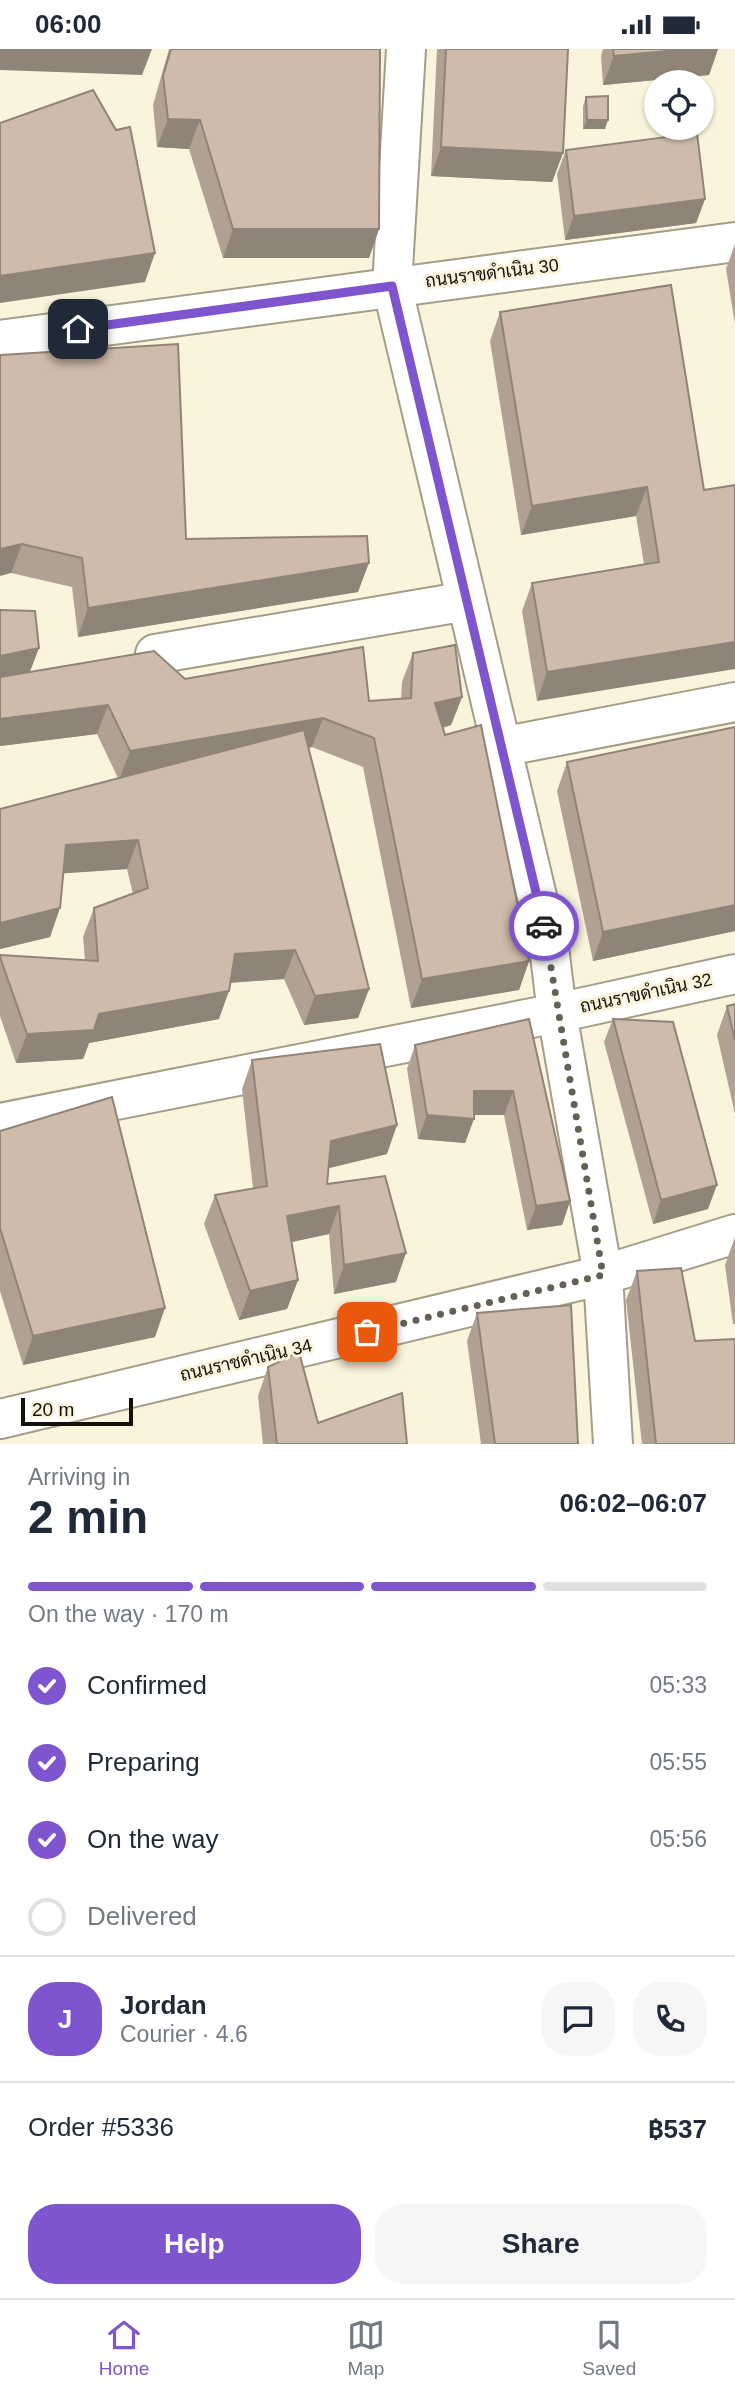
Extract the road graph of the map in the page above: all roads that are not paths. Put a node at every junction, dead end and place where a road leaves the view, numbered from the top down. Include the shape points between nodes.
1 (406, 49) edge
2 (735, 242) edge
3 (392, 286) junction
4 (0, 340) edge
5 (467, 601) junction
6 (155, 655) edge
7 (735, 702) edge
8 (501, 747) junction
9 (735, 974) edge
10 (557, 1013) junction
11 (0, 1123) edge
12 (735, 1234) edge
13 (603, 1275) junction
14 (0, 1419) edge
15 (613, 1444) edge

1 - 3 street
2 - 3 street, ถนนราขดำเนิน 30
3 - 4 street, ถนนราขดำเนิน 30
3 - 5 street
5 - 6 street
5 - 8 street
7 - 8 street
8 - 10 street via 549,947
9 - 10 street, ถนนราขดำเนิน 32
10 - 11 street, ถนนราขดำเนิน 32
10 - 13 street
12 - 13 street, ถนนราชดำเนิน 34
13 - 14 street, ถนนราชดำเนิน 34
13 - 15 street

